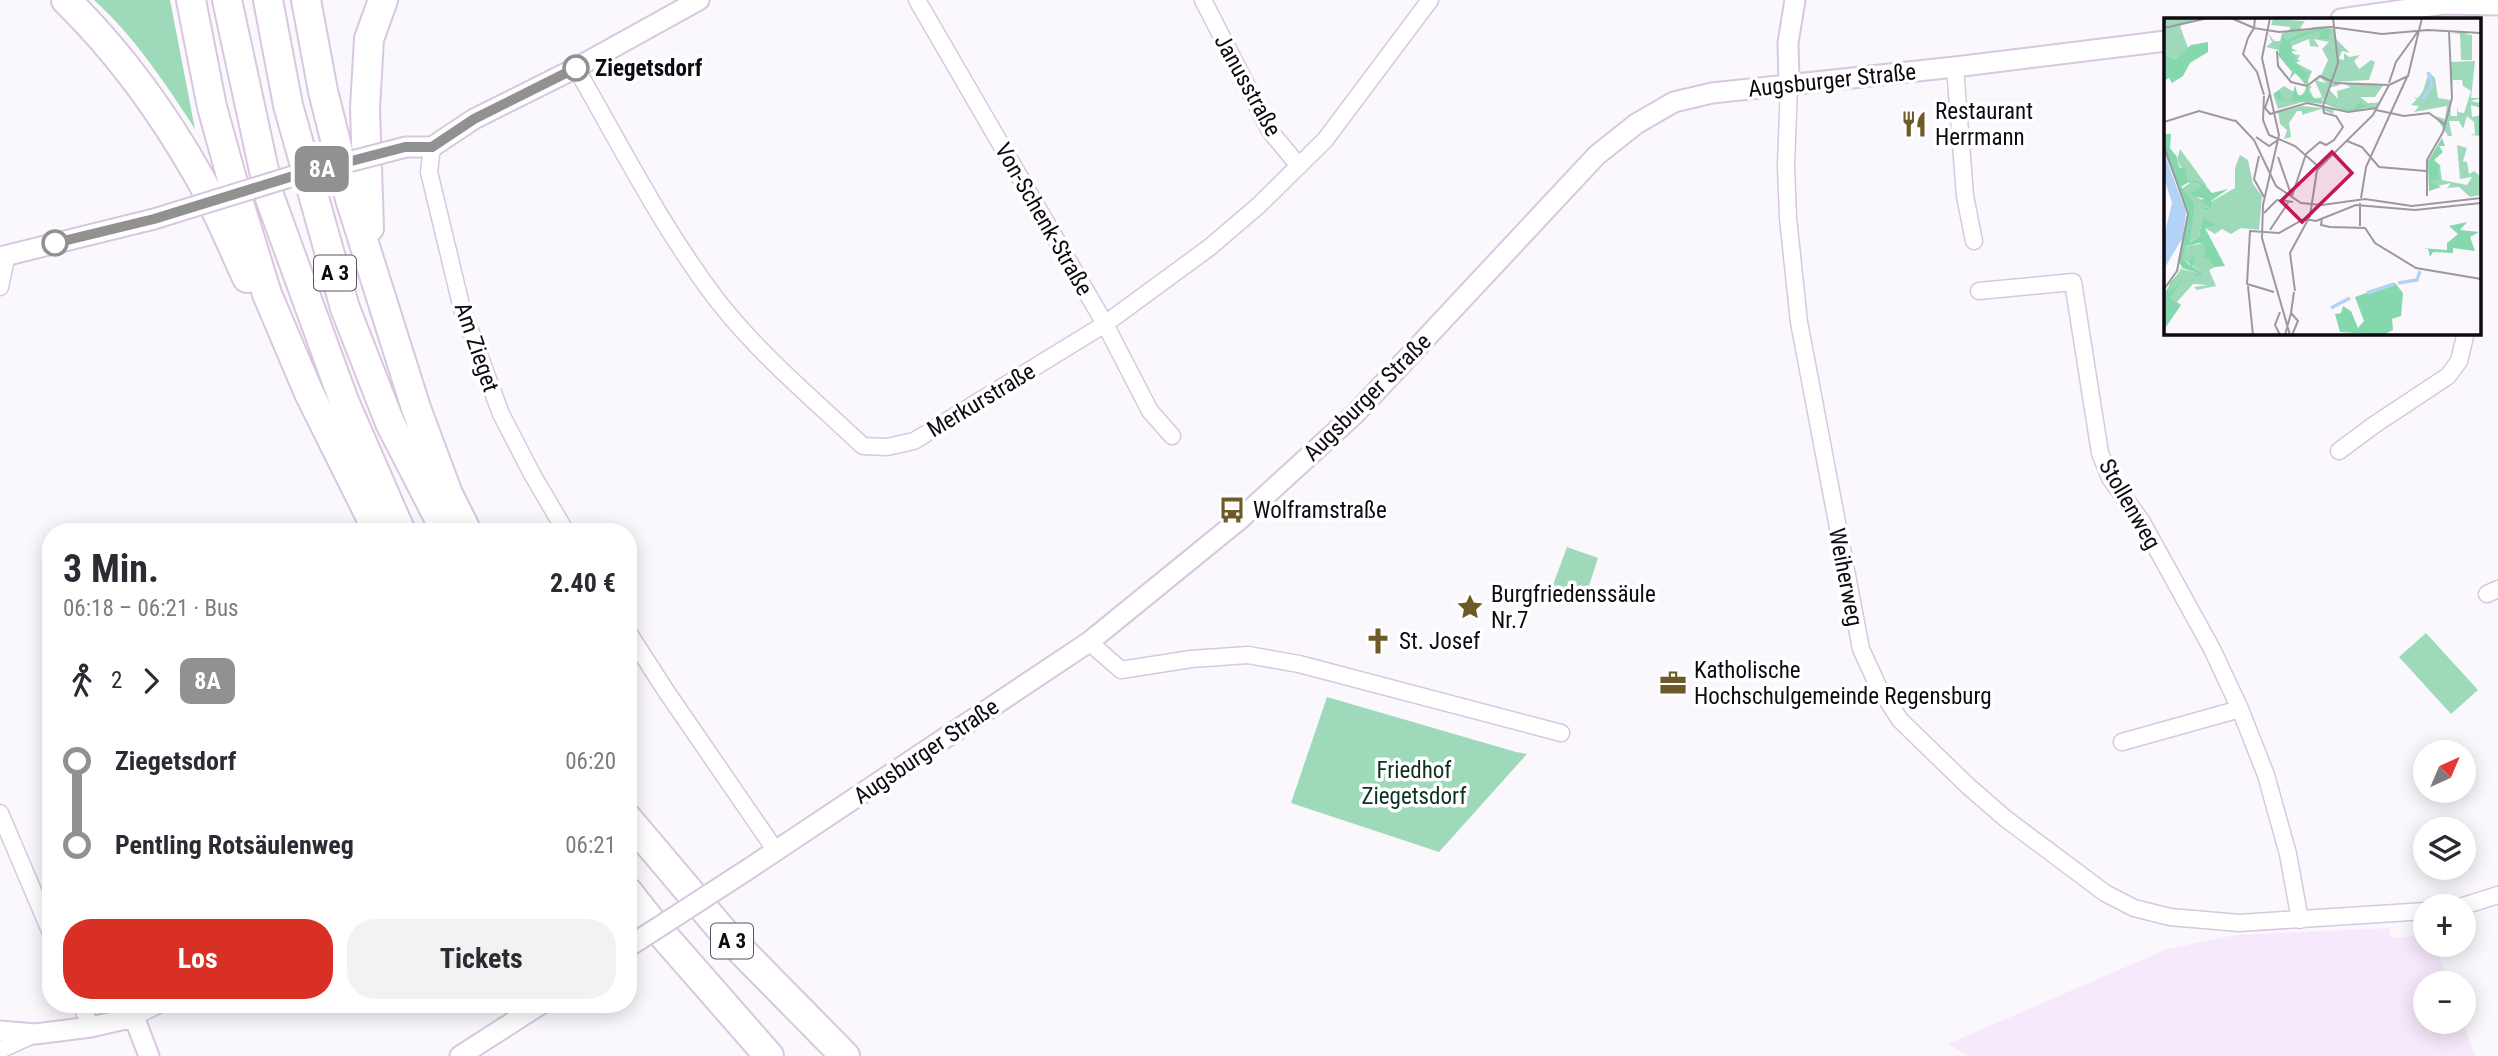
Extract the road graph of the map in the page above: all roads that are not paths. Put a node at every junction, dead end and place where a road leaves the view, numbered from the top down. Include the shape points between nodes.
1 (66, 0) edge
2 (191, 0) edge
3 (227, 0) edge
4 (268, 0) edge
5 (306, 0) edge
6 (383, 0) edge
7 (699, 0) edge
8 (917, 0) edge
9 (1203, 0) edge
10 (1430, 0) edge
11 (1795, 0) edge
12 (2498, 5) edge
13 (2443, 12) edge
14 (2356, 18) edge
15 (2164, 41) edge
16 (1955, 67) junction
17 (576, 68) junction
18 (1789, 84) junction
19 (432, 147) junction
20 (1299, 166) junction
21 (1974, 241) dead end
22 (3, 256) edge
23 (371, 262) junction
24 (0, 287) edge
25 (1979, 291) dead end
26 (1105, 324) junction
27 (2466, 334) edge
28 (309, 393) junction
29 (1172, 436) dead end
30 (2339, 451) dead end
31 (374, 523) edge
32 (397, 523) edge
33 (441, 523) edge
34 (462, 523) edge
35 (561, 523) edge
36 (1089, 642) junction
37 (637, 646) edge
38 (2240, 709) junction
39 (1561, 733) dead end
40 (2122, 742) dead end
41 (0, 813) edge
42 (637, 830) edge
43 (776, 851) junction
44 (2498, 895) edge
45 (2476, 902) edge
46 (637, 903) edge
47 (42, 912) edge
48 (2413, 912) edge
49 (2300, 920) junction
50 (637, 941) edge
51 (85, 1013) edge
52 (142, 1013) edge
53 (527, 1013) edge
54 (134, 1017) junction
55 (91, 1027) junction
56 (0, 1031) edge
57 (35, 1034) junction
58 (0, 1050) edge
59 (149, 1056) edge
60 (460, 1056) edge
61 (769, 1056) edge
62 (845, 1056) edge

1 - 28 highway via 118,54 158,109 202,181 290,373
2 - 28 highway via 212,107 235,190 267,294
3 - 32 highway, A 3 via 270,198 344,401
4 - 33 highway, A 3 via 288,106 345,308 390,422
5 - 23 highway via 323,91
6 - 23 highway via 369,39 365,108
7 - 17 street
8 - 26 street, Von-Schenk-Straße
9 - 20 street, Janusstraße via 1270,131
10 - 20 street, Merkurstraße via 1325,140
11 - 18 street via 1788,43
12 - 13 street
13 - 14 street
15 - 16 street, Augsburger Straße
16 - 18 street, Augsburger Straße
16 - 21 street via 1965,196
17 - 19 street via 474,119
17 - 26 street, Merkurstraße via 666,224 716,299 773,362 863,446 914,441
18 - 36 street, Augsburger Straße via 1674,102 1616,139 1356,413 1239,520
18 - 49 street, Weiherweg via 1787,205 1798,322 1861,649 1878,686 1900,720 1968,786 2105,893 2134,908 2170,917 2239,923
19 - 22 street, bridge via 405,147 154,219
19 - 35 street, Am Zieget via 429,172 463,309 501,414
20 - 26 street, Merkurstraße via 1210,247
22 - 24 street
23 - 34 highway via 416,408
25 - 38 street, Stollenweg via 2073,282 2100,453 2110,478 2142,522 2212,649
26 - 29 street, Von-Schenk-Straße via 1150,411
27 - 30 street via 2459,361 2448,376
28 - 31 highway
36 - 39 street via 1121,670 1248,656 1299,664
36 - 43 street, Augsburger Straße
37 - 43 street
38 - 40 street
38 - 49 street, Stollenweg via 2266,775 2288,853
41 - 47 street
42 - 62 highway, A 3 via 727,936
43 - 50 street, Augsburger Straße, bridge
44 - 45 street
46 - 61 highway, A 3
48 - 49 street, Weiherweg
51 - 55 street
52 - 54 street
53 - 60 street
54 - 55 street
54 - 59 street
55 - 57 street
56 - 57 street
57 - 58 street

